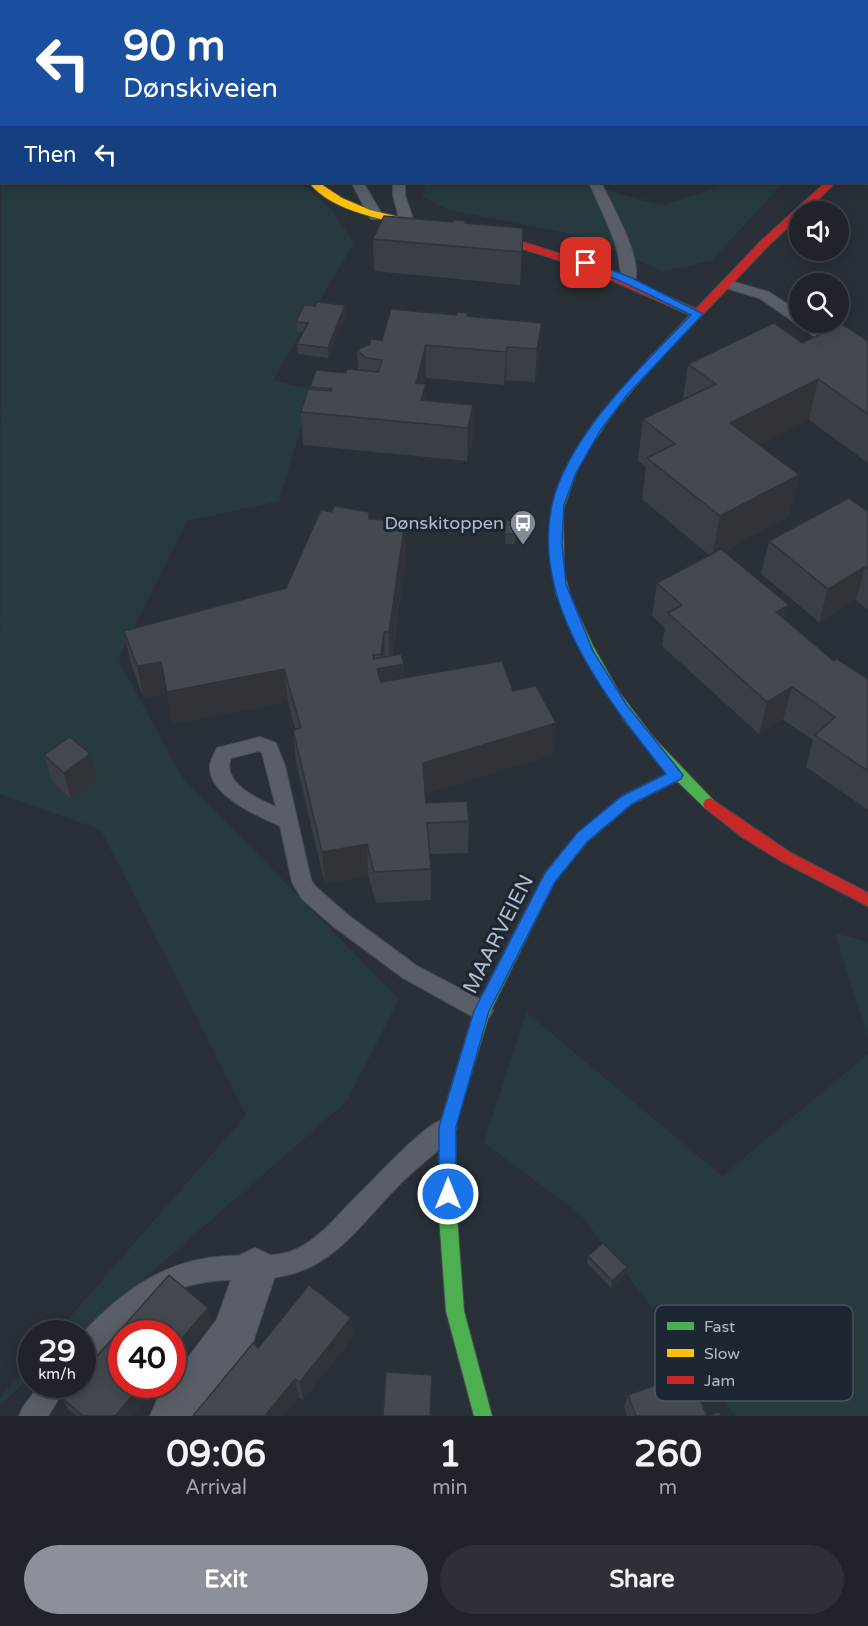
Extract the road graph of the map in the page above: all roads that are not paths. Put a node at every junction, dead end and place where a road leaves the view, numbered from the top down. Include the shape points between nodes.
1 (315, 183) edge
2 (358, 183) edge
3 (399, 183) edge
4 (595, 183) edge
5 (830, 183) edge
6 (376, 216) junction
7 (407, 222) junction
8 (442, 227) edge
9 (464, 231) edge
10 (629, 281) junction
11 (727, 284) junction
12 (789, 312) edge
13 (697, 314) junction
14 (820, 333) edge
15 (868, 367) edge
16 (676, 775) junction
17 (289, 822) dead end
18 (868, 900) edge
19 (482, 1011) junction
20 (447, 1127) junction
21 (255, 1270) junction
22 (96, 1337) edge
23 (46, 1398) edge
24 (32, 1416) edge
25 (173, 1416) edge
26 (483, 1416) edge

1 - 6 street via 342,204
2 - 6 lane
3 - 7 lane
4 - 10 lane via 621,242 630,270
5 - 11 street
6 - 7 street
7 - 8 street
9 - 10 street via 520,241
10 - 13 street
11 - 12 lane via 764,295
11 - 13 street
13 - 16 street via 623,392 595,429 570,473 558,505 556,543 560,584 587,651 621,708
14 - 15 lane
16 - 18 street via 738,828 808,872
16 - 19 street, MAARVEIEN via 627,800 582,838 550,878
17 - 19 lane via 302,882 309,893 410,972
19 - 20 street, MAARVEIEN
20 - 21 lane via 420,1147 318,1249 292,1263
20 - 26 street, MAARVEIEN via 455,1311
21 - 22 lane via 199,1270 170,1277 118,1313
21 - 25 street via 235,1332
23 - 24 lane

